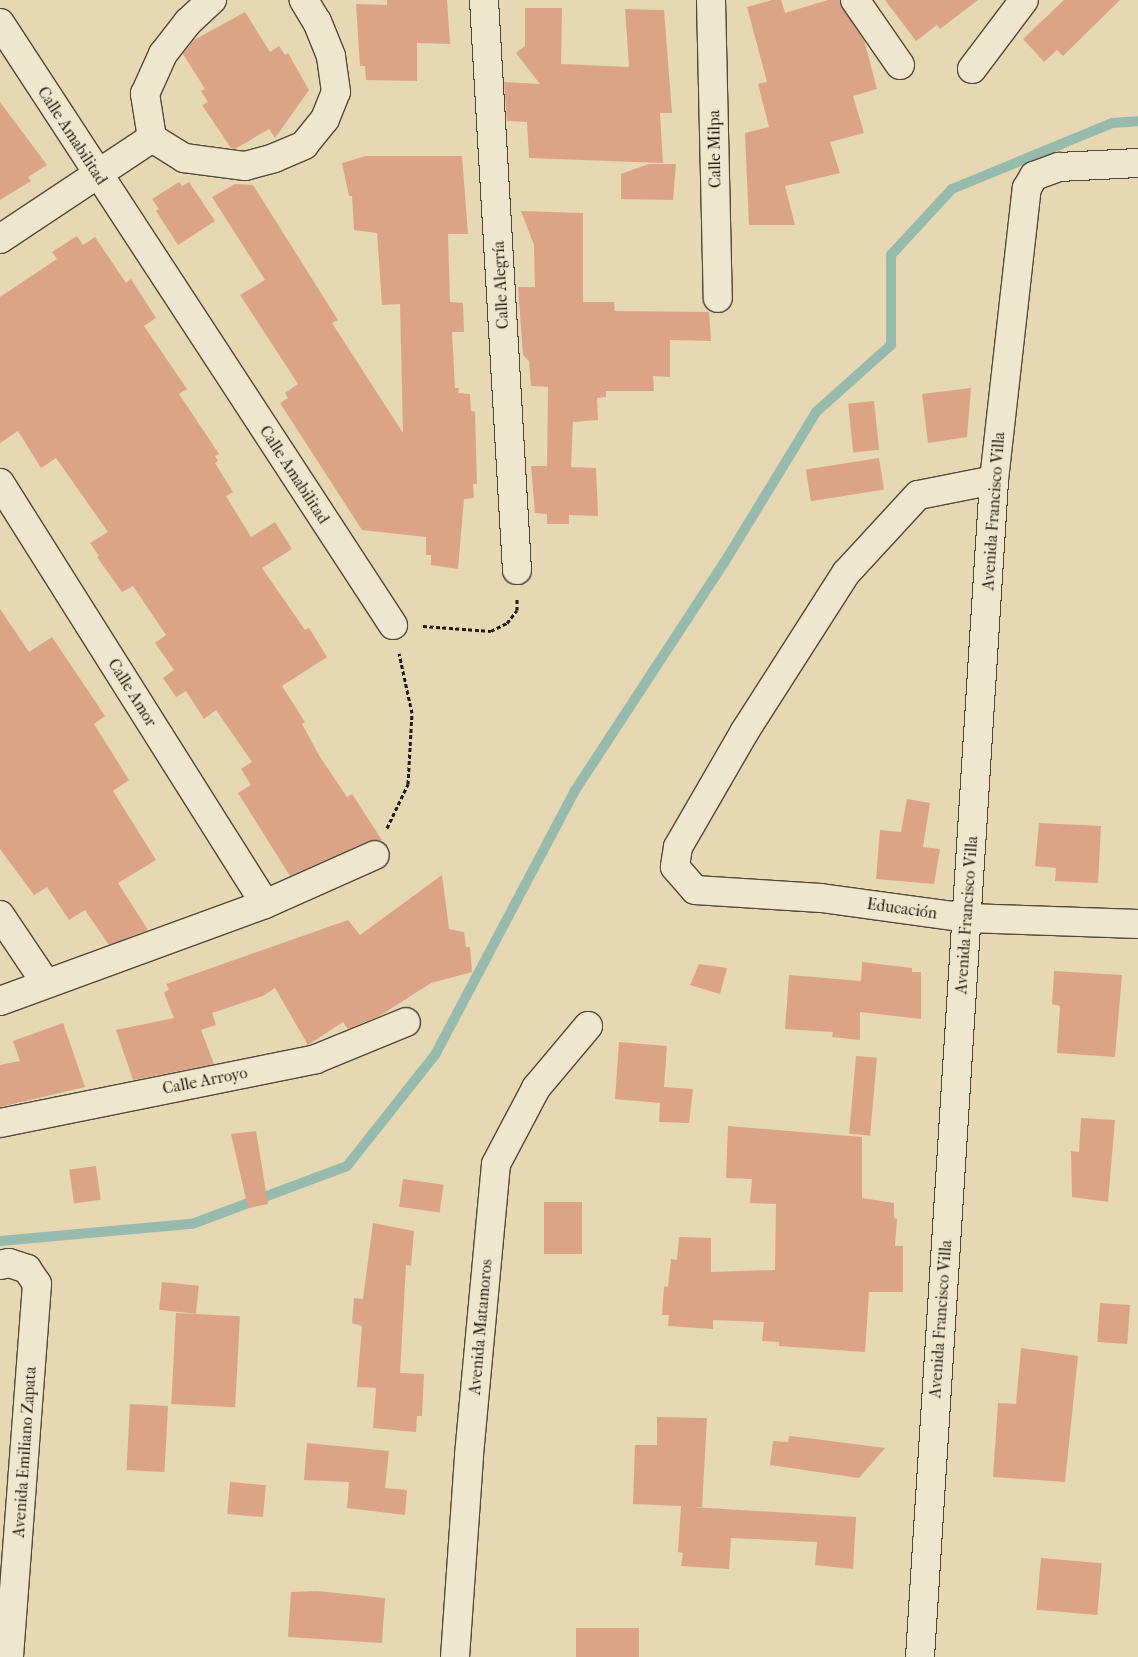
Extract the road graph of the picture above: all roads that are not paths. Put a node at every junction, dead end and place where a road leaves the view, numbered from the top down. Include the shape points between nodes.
1 (212, 0) edge
2 (304, 0) edge
3 (484, 0) edge
4 (712, 0) edge
5 (855, 0) edge
6 (1024, 0) edge
7 (0, 23) edge
8 (900, 65) dead end
9 (972, 69) dead end
10 (152, 138) junction
11 (1138, 163) edge
12 (97, 175) junction
13 (0, 239) edge
14 (718, 298) dead end
15 (994, 480) junction
16 (0, 483) edge
17 (517, 570) road end
18 (392, 624) road end
19 (374, 855) road end
20 (265, 904) junction
21 (0, 915) edge
22 (967, 918) junction
23 (1138, 924) edge
24 (45, 982) junction
25 (0, 1001) edge
26 (406, 1022) dead end
27 (588, 1026) dead end
28 (0, 1123) edge
29 (4, 1264) edge
30 (9, 1657) edge
31 (455, 1657) edge
32 (920, 1657) edge

1 - 10 street via 188,22 164,54 145,94
2 - 10 street via 331,56 336,92 324,119 304,145 245,166 184,158
3 - 17 street, Calle Alegría
4 - 14 street, Calle Milpa
5 - 8 street
6 - 9 street
7 - 12 street, Calle Amabilitad
10 - 12 street
11 - 15 street, Avenida Francisco Villa via 1059,167 1034,176 1027,188
12 - 13 street
12 - 18 street, Calle Amabilitad
15 - 22 street, Avenida Francisco Villa
15 - 22 street, Educación via 918,495 846,573 744,731 678,847 675,867 695,890 821,898
16 - 20 street, Calle Amor
19 - 20 street
20 - 24 street
21 - 24 street
22 - 23 street, Educación
22 - 32 street, Avenida Francisco Villa
24 - 25 street
26 - 28 street, Calle Arroyo via 316,1059
27 - 31 street, Avenida Matamoros via 536,1088 496,1164 469,1455
29 - 30 street, Avenida Emiliano Zapata via 27,1269 37,1284

